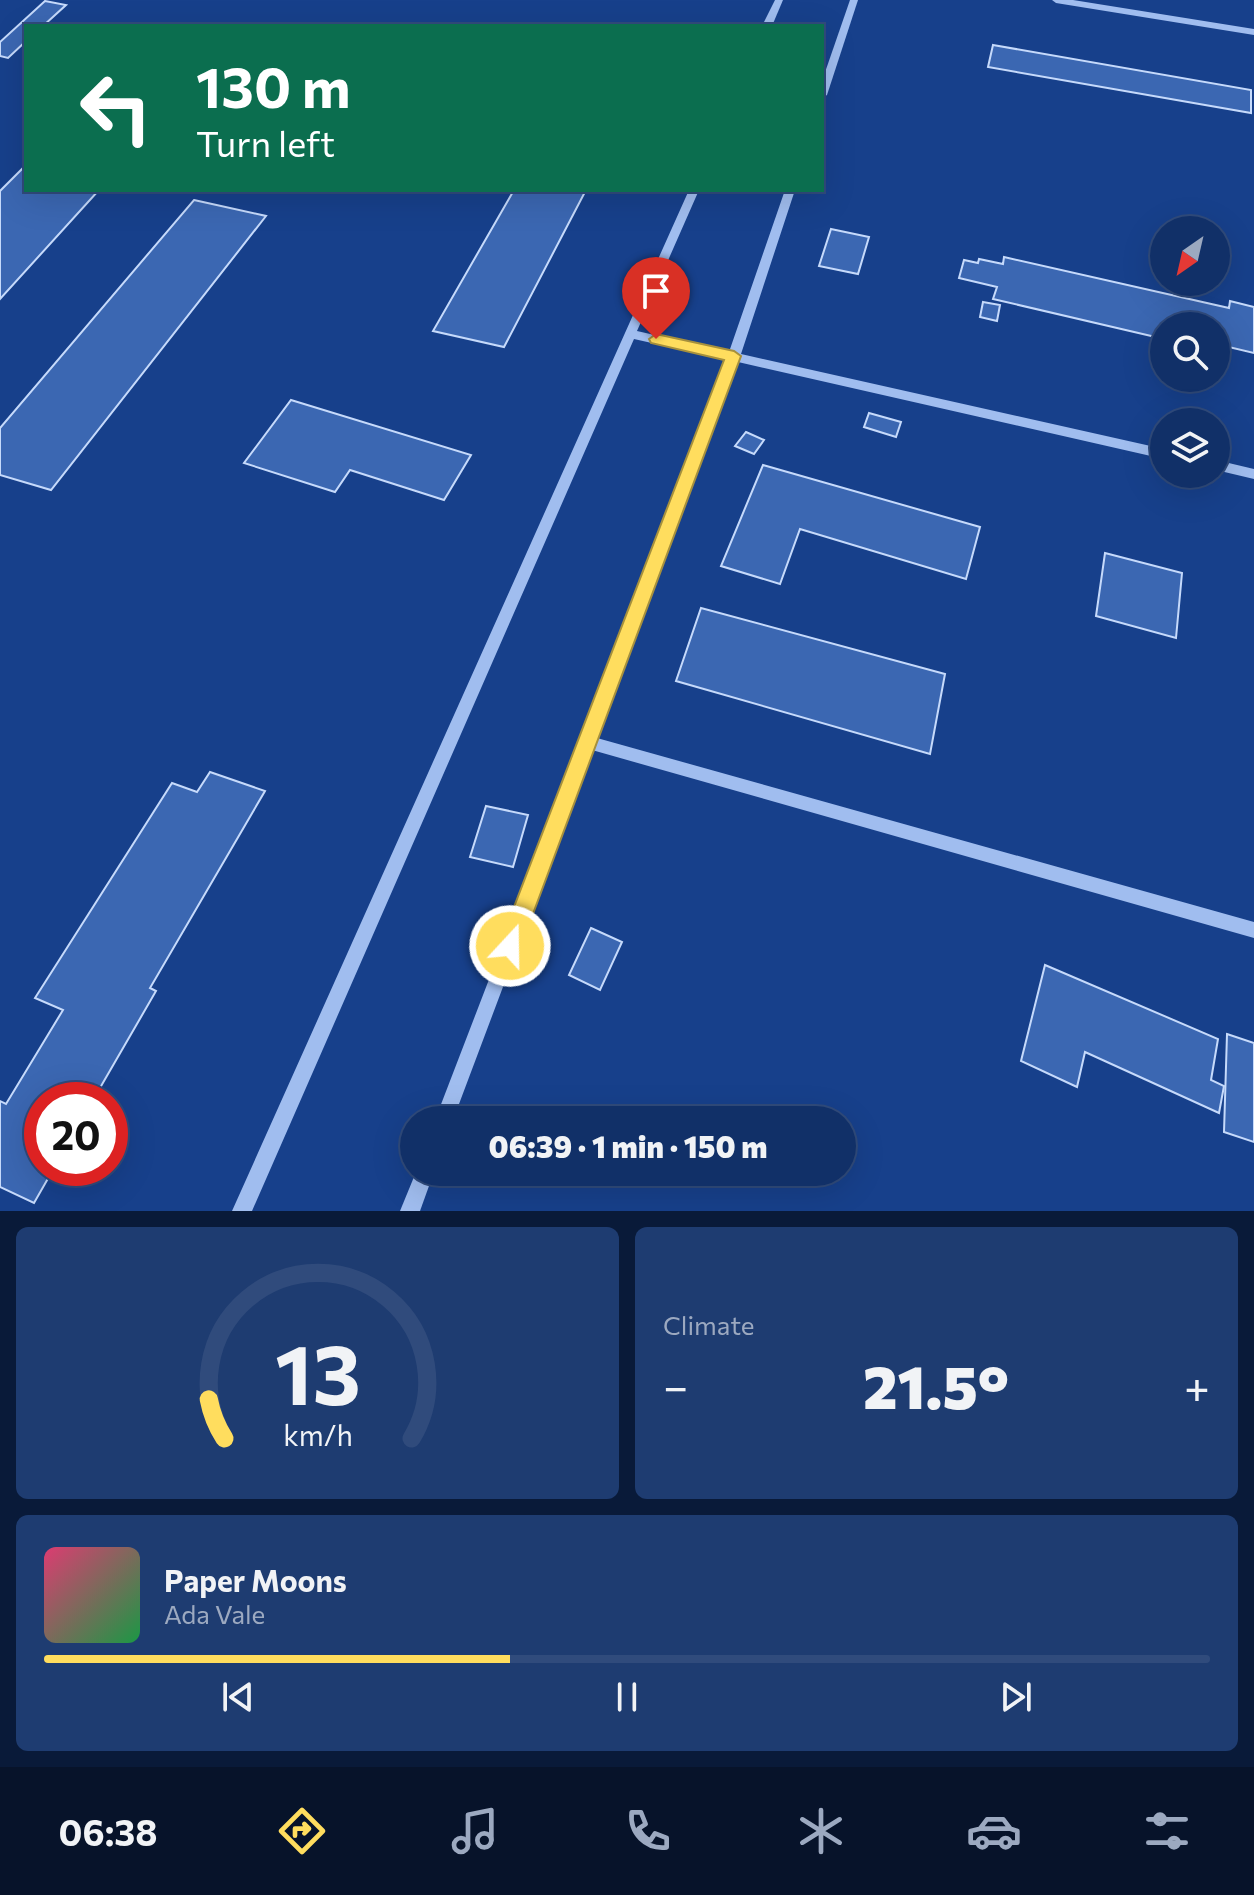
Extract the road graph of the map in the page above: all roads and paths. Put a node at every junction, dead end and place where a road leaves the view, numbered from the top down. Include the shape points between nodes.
1 (779, 0) edge
2 (854, 0) edge
3 (1056, 0) edge
4 (1142, 0) edge
5 (1140, 13) junction
6 (768, 24) edge
7 (1254, 32) edge
8 (824, 89) edge
9 (693, 192) edge
10 (789, 192) edge
11 (631, 334) junction
12 (734, 356) junction
13 (1150, 451) edge
14 (1230, 468) edge
15 (1254, 474) edge
16 (587, 742) junction
17 (1254, 930) edge
18 (449, 1106) edge
19 (420, 1186) edge
20 (242, 1211) edge
21 (410, 1211) edge

1 - 6 lane
2 - 8 lane
3 - 5 lane
4 - 5 lane
5 - 7 lane
9 - 11 lane
10 - 12 lane
11 - 12 lane
11 - 20 lane
12 - 13 lane
12 - 16 lane
14 - 15 lane
16 - 17 lane
16 - 18 lane
19 - 21 lane

